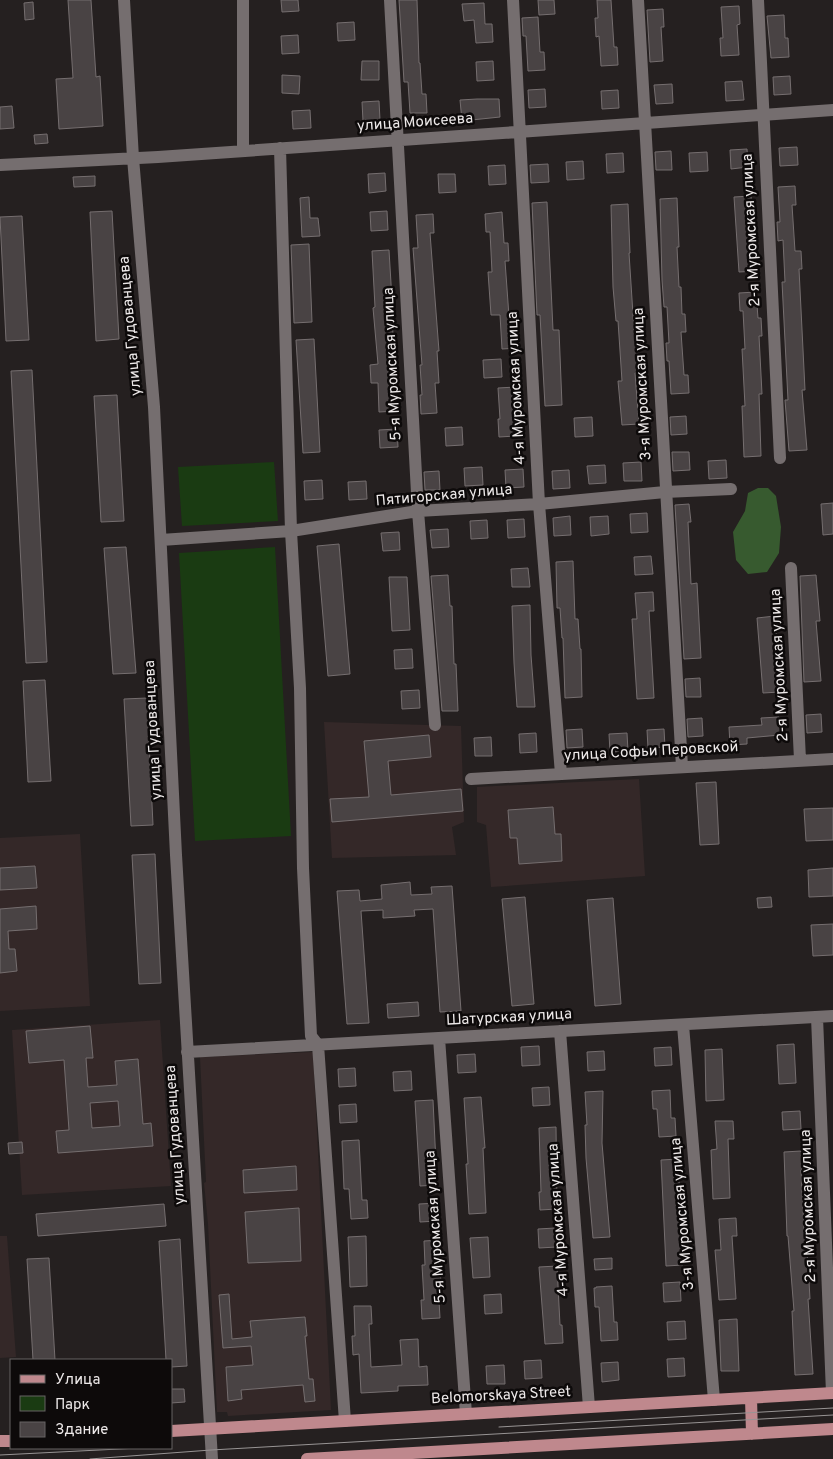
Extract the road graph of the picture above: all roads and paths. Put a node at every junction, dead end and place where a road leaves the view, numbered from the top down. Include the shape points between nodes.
1 (124, 0) edge
2 (244, 0) edge
3 (390, 0) edge
4 (513, 0) edge
5 (638, 0) edge
6 (758, 0) edge
7 (833, 110) edge
8 (763, 115) junction
9 (646, 123) junction
10 (521, 132) junction
11 (397, 140) junction
12 (280, 148) junction
13 (243, 151) junction
14 (133, 158) junction
15 (0, 164) edge
16 (780, 458) dead end
17 (731, 489) dead end
18 (665, 492) junction
19 (539, 504) junction
20 (418, 511) junction
21 (291, 531) junction
22 (161, 540) junction
23 (792, 568) dead end
24 (435, 725) dead end
25 (833, 759) edge
26 (800, 760) junction
27 (682, 767) junction
28 (561, 774) junction
29 (471, 779) dead end
30 (833, 1016) edge
31 (817, 1017) junction
32 (683, 1024) junction
33 (560, 1032) junction
34 (439, 1038) junction
35 (318, 1045) junction
36 (187, 1052) junction
37 (833, 1393) edge
38 (750, 1398) junction
39 (714, 1400) junction
40 (589, 1407) junction
41 (466, 1414) junction
42 (345, 1421) junction
43 (211, 1428) junction
44 (833, 1429) edge
45 (172, 1431) edge
46 (752, 1434) junction
47 (212, 1459) edge
48 (307, 1459) edge

1 - 14 street, улица Гудованцева
2 - 13 street
3 - 11 street, 5-я Муромская улица
4 - 10 street, 4-я Муромская улица
5 - 9 street, 3-я Муромская улица
6 - 8 street, 2-я Муромская улица
7 - 8 street, улица Моисеева
8 - 9 street, улица Моисеева
8 - 16 street, 2-я Муромская улица
9 - 10 street, улица Моисеева
9 - 18 street, 3-я Муромская улица
10 - 11 street, улица Моисеева
10 - 19 street, 4-я Муромская улица
11 - 12 street, улица Моисеева
11 - 20 street, 5-я Муромская улица
12 - 13 street, улица Моисеева
12 - 21 street
13 - 14 street, улица Моисеева
14 - 15 street, улица Моисеева
14 - 22 street, улица Гудованцева via 154,407
17 - 18 street, Пятигорская улица
18 - 19 street, Пятигорская улица
18 - 27 street, 3-я Муромская улица
19 - 20 street, Пятигорская улица
19 - 28 street, 4-я Муромская улица
20 - 21 street, Пятигорская улица
20 - 24 street, 5-я Муромская улица
21 - 22 street, Пятигорская улица
21 - 35 street via 312,1036
22 - 36 street, улица Гудованцева
23 - 26 street, 2-я Муромская улица
25 - 26 street, улица Софьи Перовской
26 - 27 street, улица Софьи Перовской
27 - 28 street, улица Софьи Перовской
28 - 29 street, улица Софьи Перовской
30 - 31 street, Шатурская улица
31 - 32 street, Шатурская улица
31 - 37 street, 2-я Муромская улица
32 - 33 street, Шатурская улица
32 - 39 street, 3-я Муромская улица
33 - 34 street, Шатурская улица
33 - 40 street, 4-я Муромская улица
34 - 35 street, Шатурская улица
34 - 41 street, 5-я Муромская улица
35 - 36 street, Шатурская улица
35 - 42 street
36 - 43 street, улица Гудованцева
37 - 38 main road, Belomorskaya Street
38 - 39 main road, Belomorskaya Street
38 - 46 main road
39 - 40 main road, Belomorskaya Street
40 - 41 main road, Belomorskaya Street
41 - 42 main road, Belomorskaya Street
42 - 43 main road, Belomorskaya Street
43 - 45 main road, Belomorskaya Street
43 - 47 street, улица Гудованцева
44 - 46 main road
46 - 48 main road

